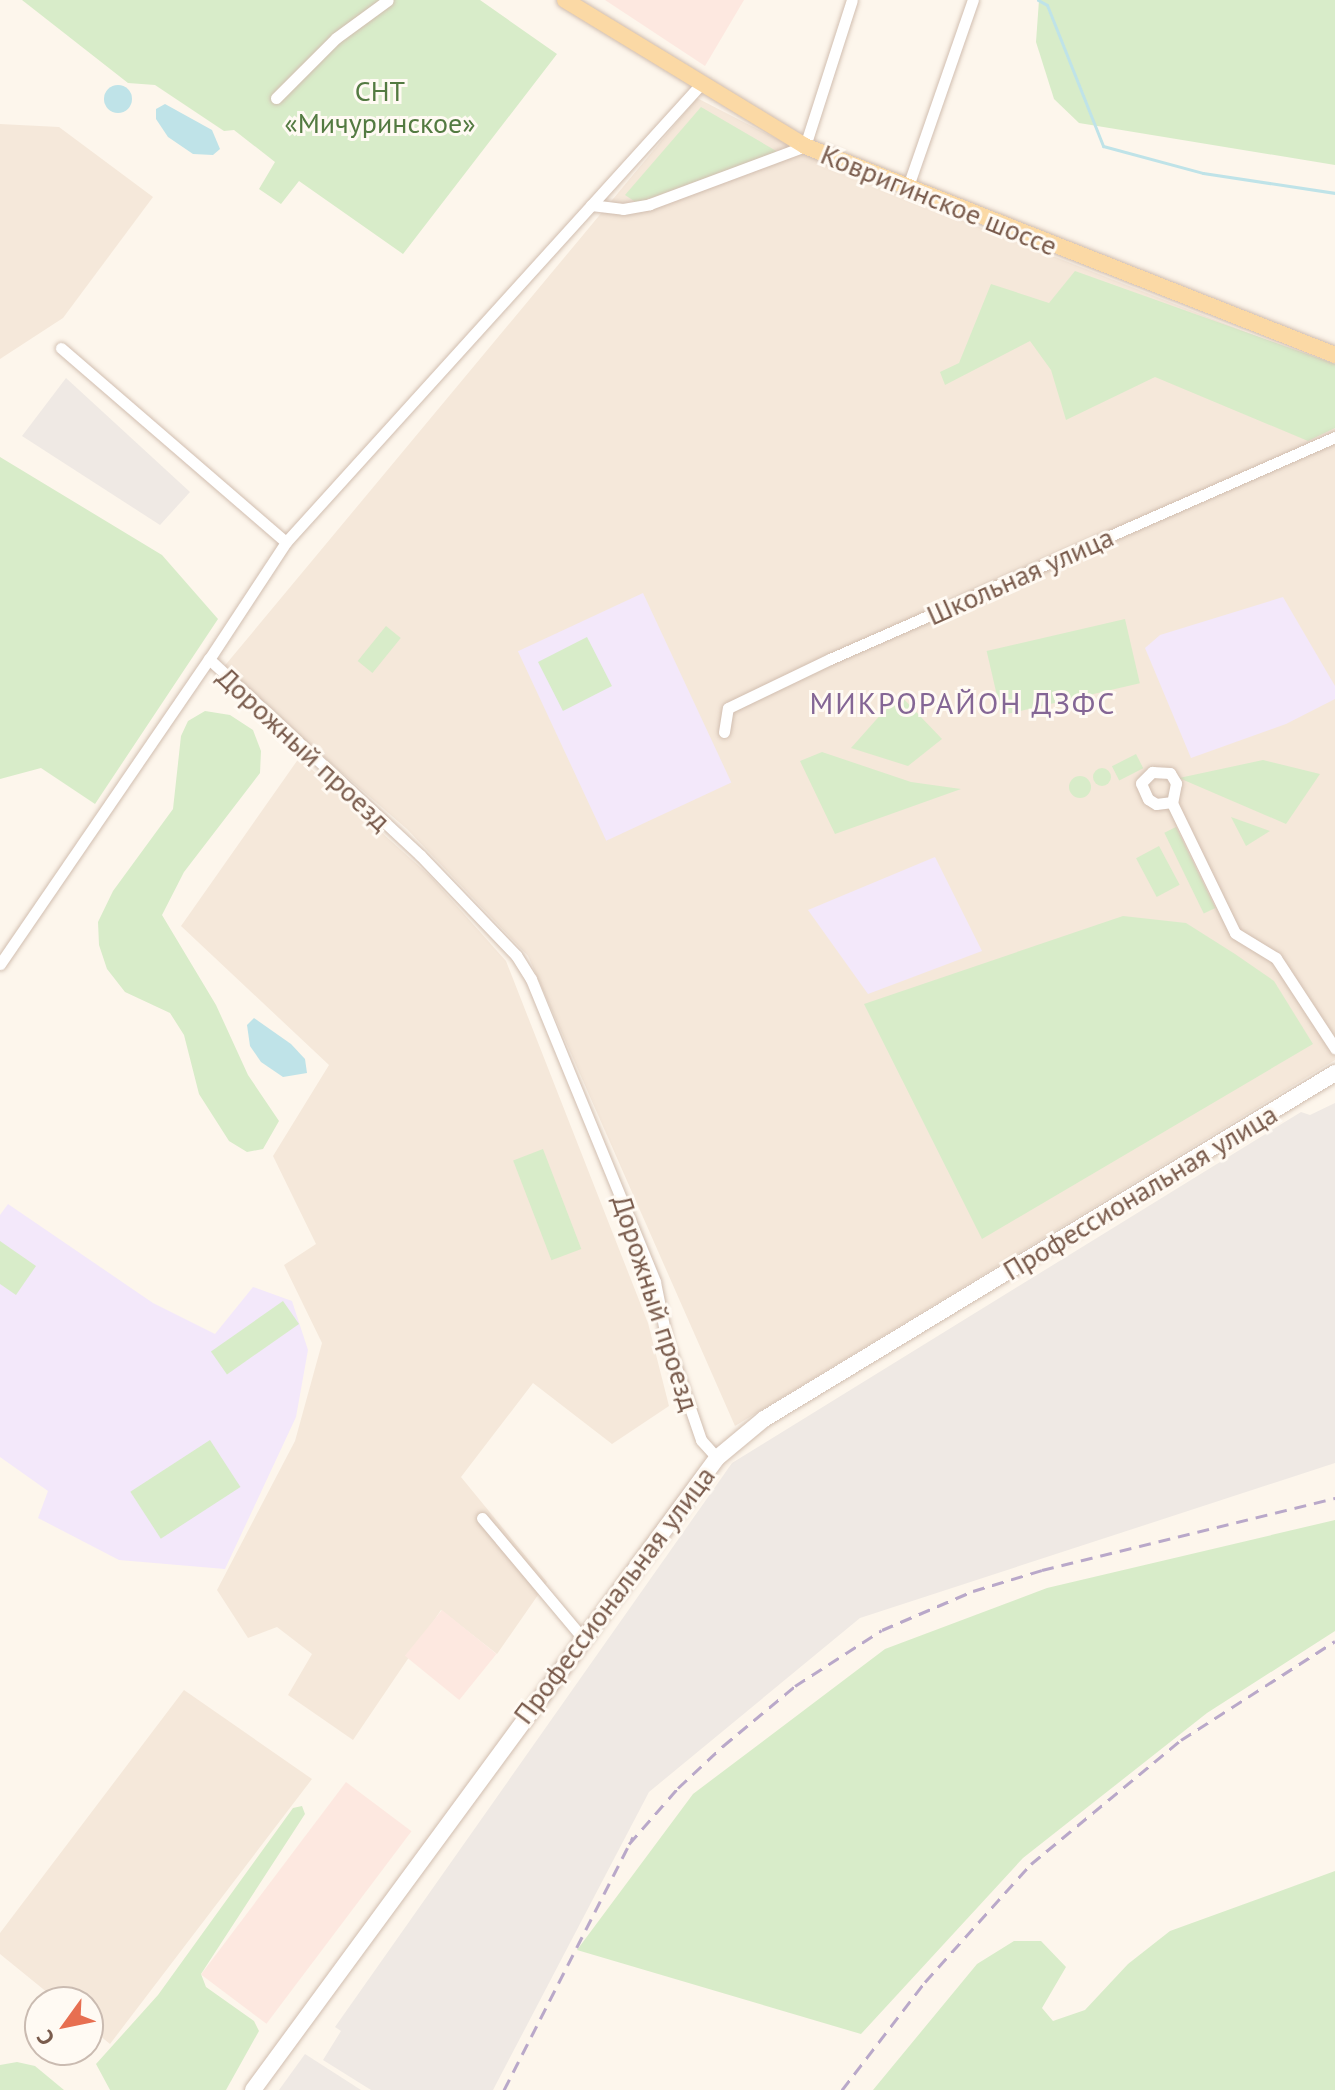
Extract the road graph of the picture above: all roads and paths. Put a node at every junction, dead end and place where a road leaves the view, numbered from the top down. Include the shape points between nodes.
1 (388, 0) edge
2 (565, 0) edge
3 (852, 0) edge
4 (973, 0) edge
5 (701, 84) junction
6 (276, 98) dead end
7 (805, 146) junction
8 (907, 189) junction
9 (591, 205) junction
10 (61, 348) dead end
11 (1335, 355) edge
12 (1335, 437) edge
13 (286, 542) junction
14 (209, 659) junction
15 (724, 732) dead end
16 (1172, 802) dead end
17 (0, 964) edge
18 (1335, 1048) edge
19 (1335, 1073) edge
20 (717, 1458) junction
21 (482, 1518) dead end
22 (582, 1637) junction
23 (253, 2090) edge

1 - 6 street via 336,38
2 - 5 main road, Ковригинское шоссе
3 - 7 street
4 - 8 street
5 - 7 main road, Ковригинское шоссе
5 - 9 street, Дорожный проезд
7 - 8 main road, Ковригинское шоссе
7 - 9 street via 650,204 623,209
8 - 11 main road, Ковригинское шоссе
9 - 13 street, Дорожный проезд
10 - 13 street
12 - 15 street, Школьная улица via 728,708
13 - 14 street, Дорожный проезд
14 - 17 street
14 - 20 street, Дорожный проезд via 420,855 516,955 588,1109 655,1282 667,1341 701,1440
16 - 18 street via 1235,933 1276,958
19 - 20 main road, Профессиональная улица via 764,1419
20 - 22 main road, Профессиональная улица
21 - 22 street
22 - 23 main road, Профессиональная улица

